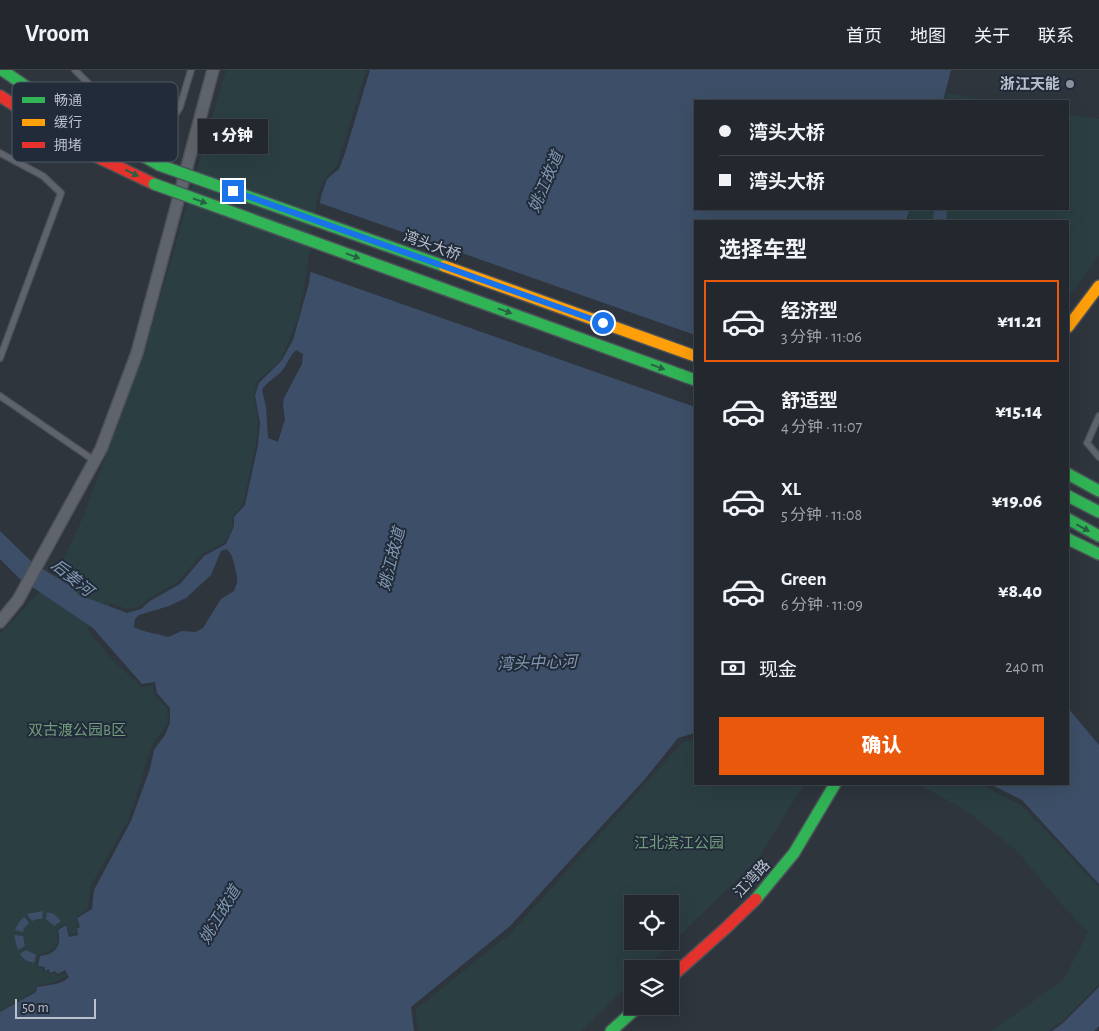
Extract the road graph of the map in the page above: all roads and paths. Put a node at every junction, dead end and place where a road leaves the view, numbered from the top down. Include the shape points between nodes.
1 (2, 70) edge
2 (75, 70) edge
3 (190, 70) edge
4 (213, 70) edge
5 (17, 82) edge
6 (87, 82) edge
7 (0, 96) edge
8 (12, 104) edge
9 (178, 110) edge
10 (0, 153) edge
11 (12, 159) edge
12 (17, 162) edge
13 (108, 162) edge
14 (153, 162) edge
15 (1099, 286) edge
16 (1069, 326) edge
17 (694, 356) edge
18 (0, 358) edge
19 (694, 380) edge
20 (0, 396) edge
21 (1099, 416) edge
22 (1099, 457) edge
23 (95, 461) junction
24 (1069, 475) edge
25 (1099, 491) edge
26 (1069, 497) edge
27 (1099, 512) edge
28 (1069, 520) edge
29 (1099, 536) edge
30 (1069, 539) edge
31 (1099, 554) edge
32 (0, 622) edge
33 (834, 785) edge
34 (679, 970) edge
35 (629, 1015) edge
36 (611, 1031) edge

1 - 5 main road, 湾头大桥, bridge
2 - 6 lane
3 - 9 lane
4 - 23 street via 137,353
7 -> 8 main road, bridge
10 - 11 lane
12 - 18 lane via 43,176 61,193
13 -> 19 main road, bridge via 154,184
14 - 17 main road, 湾头大桥, bridge
15 - 16 main road
20 - 23 lane
21 - 22 lane via 1087,443
23 - 32 street via 18,600
24 - 25 main road
26 - 27 main road
28 -> 29 main road
30 - 31 main road
33 - 34 main road, 江湾路 via 778,875
35 - 36 main road

